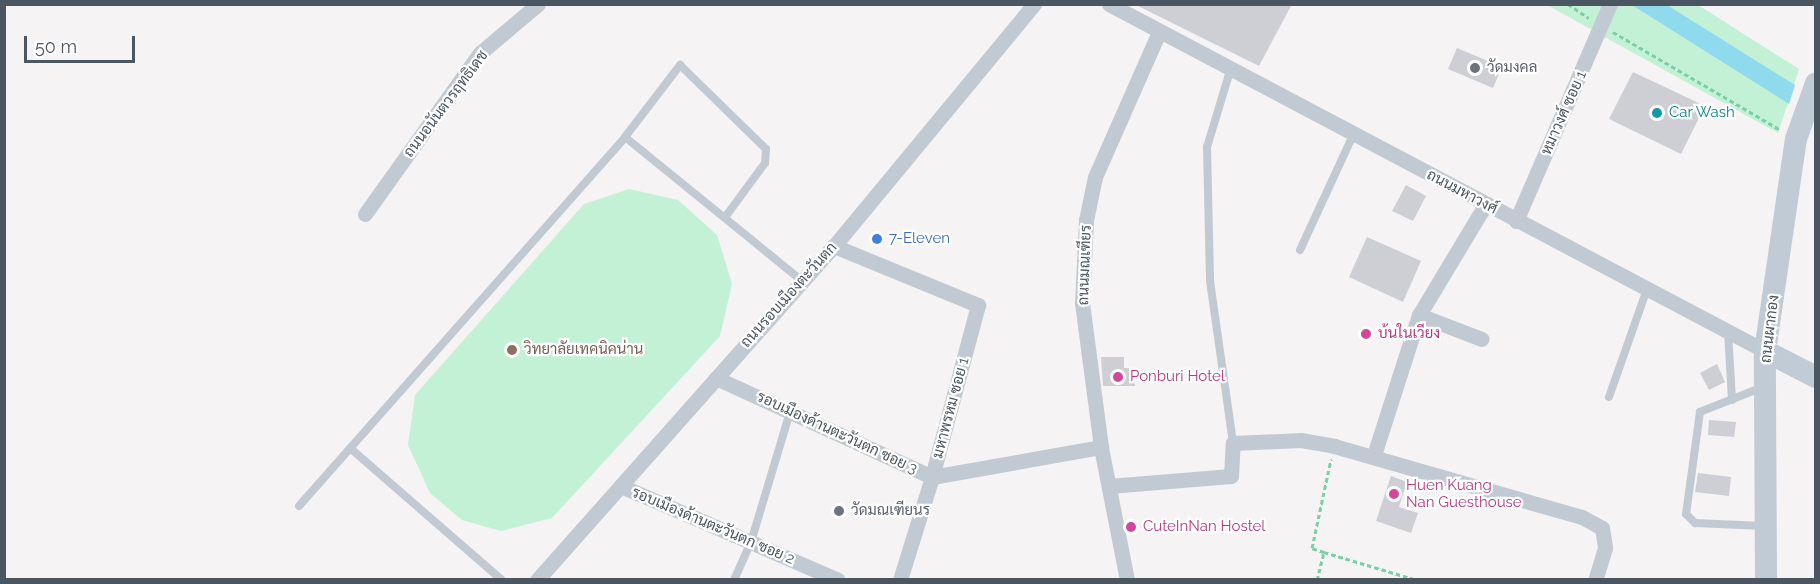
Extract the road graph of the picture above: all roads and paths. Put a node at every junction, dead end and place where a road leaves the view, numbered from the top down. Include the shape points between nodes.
1 (538, 4) edge
2 (1024, 4) edge
3 (1034, 4) edge
4 (1109, 4) edge
5 (1568, 4) edge
6 (1610, 4) edge
7 (1020, 23) junction
8 (1604, 27) junction
9 (1159, 32) junction
10 (1230, 71) junction
11 (1815, 83) edge
12 (1354, 133) junction
13 (625, 137) junction
14 (1796, 139) junction
15 (1485, 205) junction
16 (365, 214) dead end
17 (726, 216) junction
18 (1516, 221) junction
19 (834, 246) junction
20 (1300, 250) dead end
21 (802, 281) junction
22 (1647, 289) junction
23 (1419, 315) junction
24 (1728, 332) junction
25 (1482, 339) dead end
26 (1766, 351) junction
27 (1815, 377) edge
28 (716, 378) junction
29 (1765, 387) junction
30 (1609, 397) dead end
31 (1732, 399) junction
32 (790, 411) junction
33 (1233, 443) junction
34 (1334, 446) junction
35 (1101, 447) junction
36 (350, 448) junction
37 (1374, 455) junction
38 (932, 477) junction
39 (621, 486) junction
40 (1109, 486) junction
41 (299, 506) dead end
42 (1765, 526) junction
43 (751, 542) junction
44 (1324, 552) junction
45 (819, 576) edge
46 (502, 579) edge
47 (537, 579) edge
48 (734, 579) edge
49 (838, 579) edge
50 (900, 579) edge
51 (1127, 579) edge
52 (1317, 579) edge
53 (1418, 579) edge
54 (1595, 579) edge
55 (1766, 579) edge

1 - 16 street, ถนนอนันตวรฤทธิเดช via 480,53
2 - 7 street
3 - 7 street, ถนนรอบเมืองตะวันตก
4 - 9 street, ถนนมหาวงศ์
5 - 8 path
6 - 8 street, หมาวงศ์ ซอย 1
7 - 19 street, ถนนรอบเมืองตะวันตก
8 - 14 path
8 - 18 street, หมาวงศ์ ซอย 1
9 - 10 street, ถนนมหาวงศ์
9 - 35 street, ถนนมณเฑียร via 1095,177 1086,220 1082,303
10 - 12 street, ถนนมหาวงศ์
10 - 33 lane via 1207,147 1210,281
11 - 14 main road, ถนนผากอง
12 - 15 street, ถนนมหาวงศ์
12 - 20 lane
13 - 17 lane
13 - 17 lane via 681,65 766,149 765,163
13 - 36 lane
14 - 26 main road, ถนนผากอง
15 - 18 street, ถนนมหาวงศ์
15 - 23 street
17 - 21 lane
18 - 22 street, ถนนมหาวงศ์
19 - 21 street, ถนนรอบเมืองตะวันตก
19 - 38 street, มหาพรหม ซอย 1 via 978,305
21 - 28 street, ถนนรอบเมืองตะวันตก
22 - 24 street, ถนนมหาวงศ์
22 - 30 lane
23 - 25 street
23 - 37 street
24 - 26 street, ถนนมหาวงศ์
24 - 31 lane
26 - 27 main road, ถนนมหาวงศ์
26 - 29 main road, ถนนผากอง
28 - 32 street, รอบเมืองด้านตะวันตก ซอย 3
28 - 39 street, ถนนรอบเมืองตะวันตก
29 - 31 lane
29 - 42 main road, ถนนผากอง
31 - 42 lane via 1700,412 1686,514 1695,523
32 - 38 street, รอบเมืองด้านตะวันตก ซอย 3
32 - 43 lane
33 - 34 street via 1301,440
33 - 40 street via 1231,476
34 - 37 street
34 - 44 path via 1312,548
35 - 38 street, รอบเมืองด้านตะวันตก ซอย 3
35 - 40 street, ถนนมณเฑียร
36 - 41 lane
36 - 46 lane
37 - 54 street via 1582,518 1602,528 1605,548
38 - 50 street, มหาพรหม ซอย 1
39 - 43 street, รอบเมืองด้านตะวันตก ซอย 2
39 - 47 street, ถนนรอบเมืองตะวันตก
40 - 51 street, ถนนมณเฑียร
42 - 55 main road, ถนนผากอง
43 - 45 street, รอบเมืองด้านตะวันตก ซอย 2
43 - 48 lane
44 - 52 path
44 - 53 path
45 - 49 street, รอบเมืองด้านตะวันตก ซอย 2

